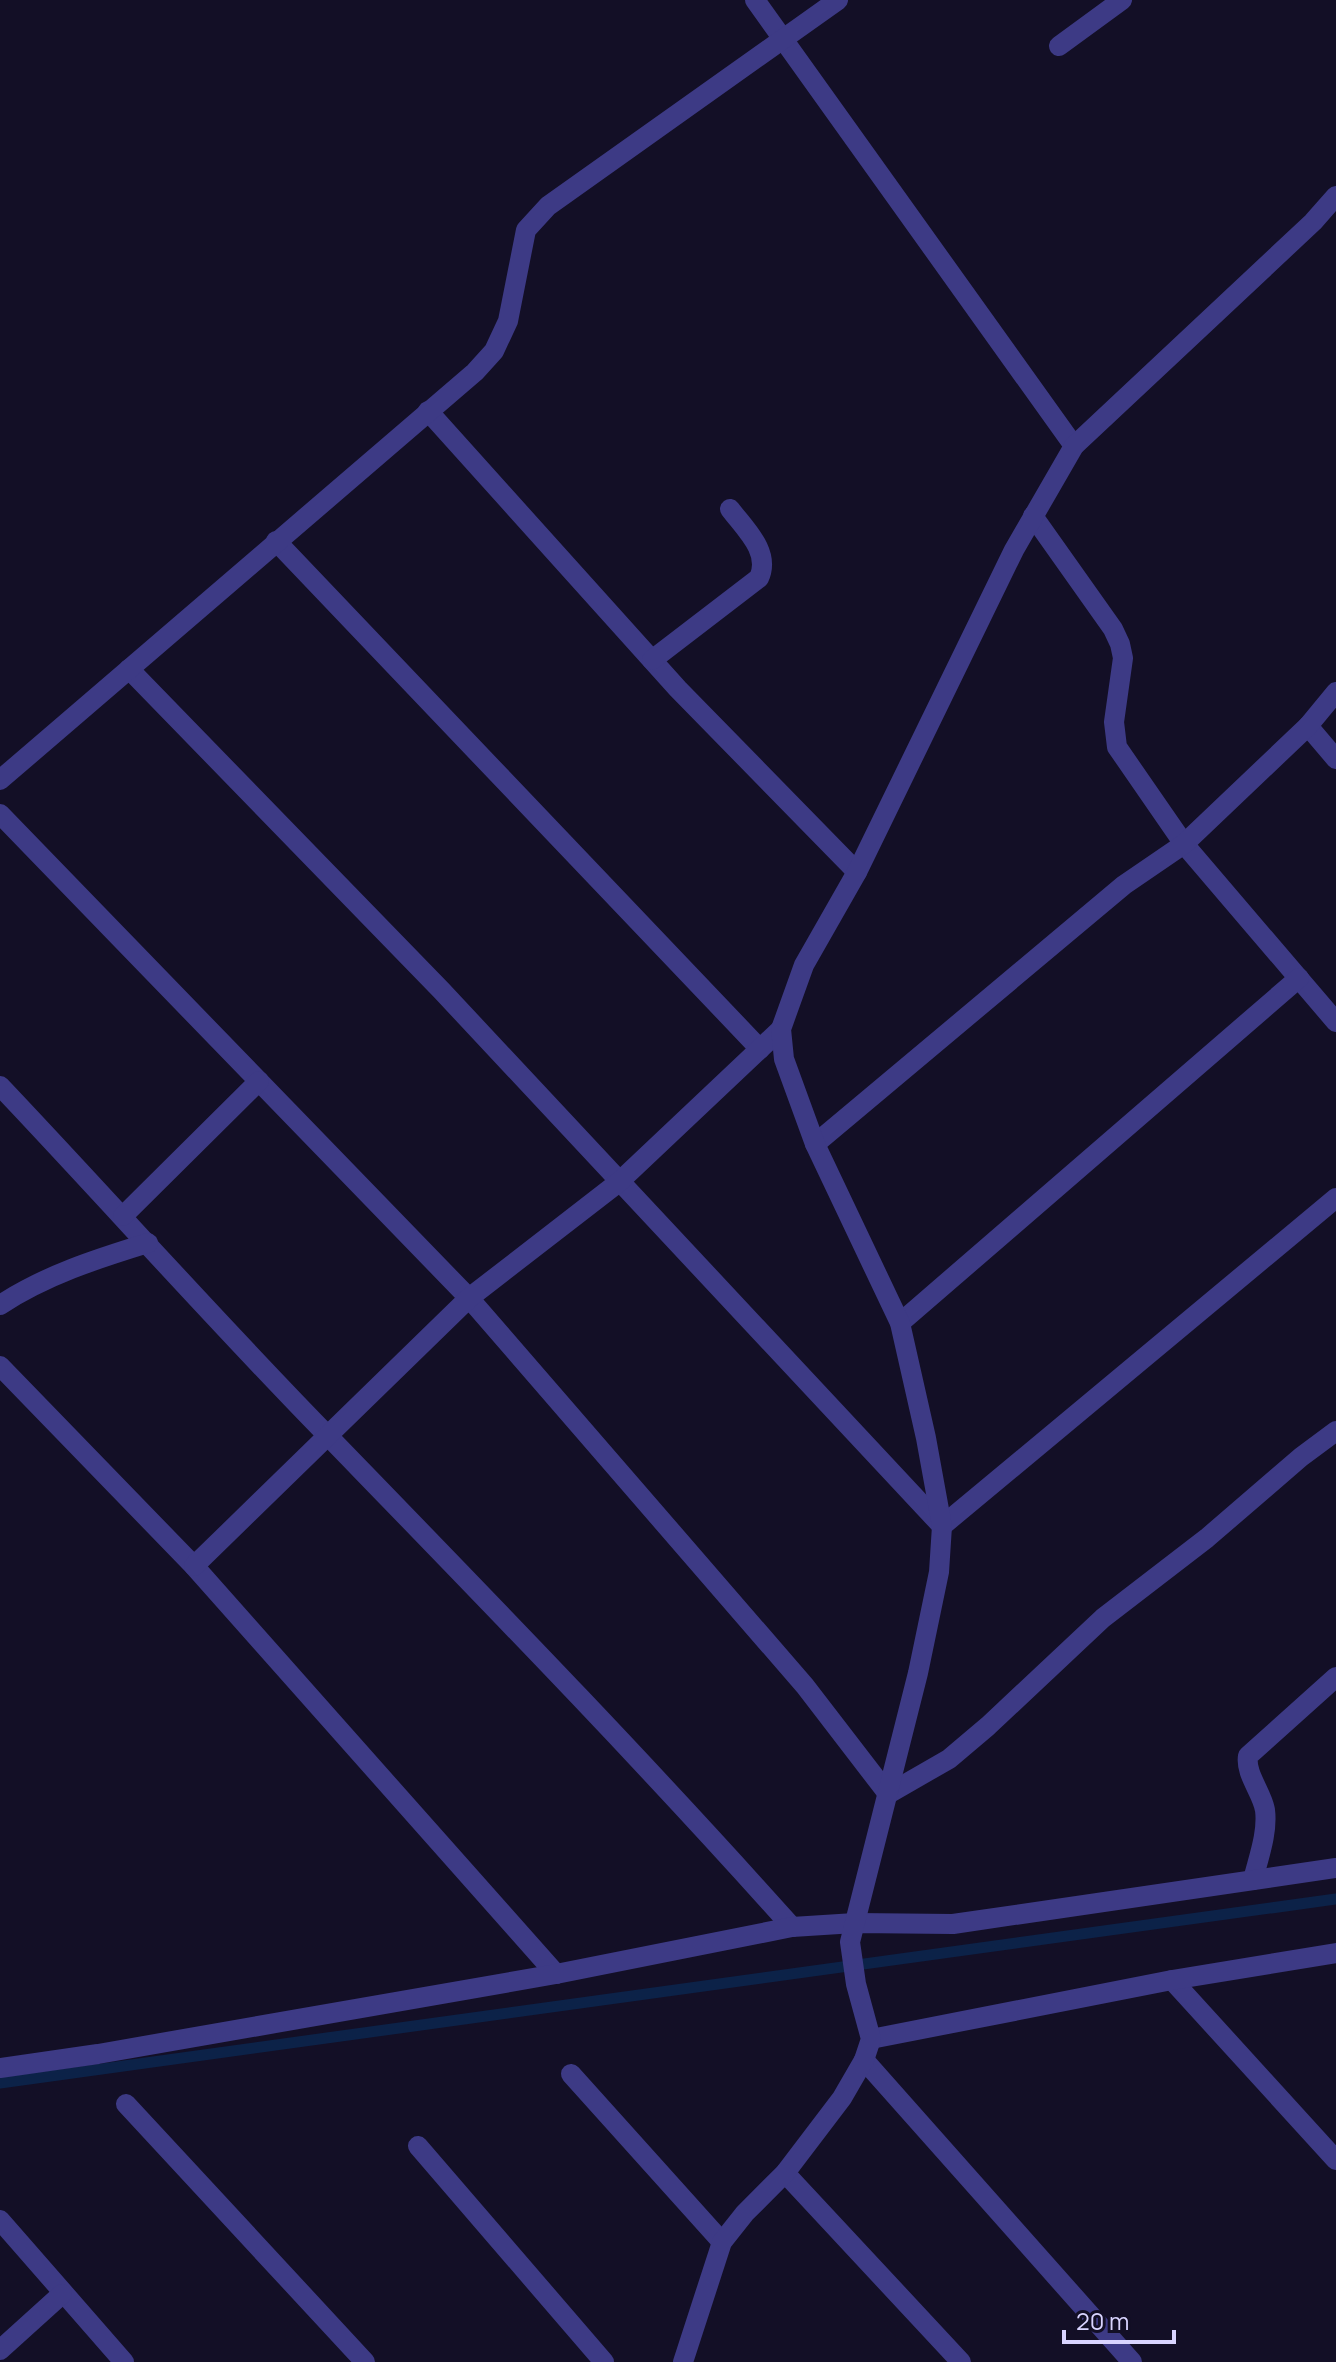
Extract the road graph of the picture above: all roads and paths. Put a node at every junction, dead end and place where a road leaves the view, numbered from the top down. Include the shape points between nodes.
1 (755, 0) edge
2 (838, 0) edge
3 (1122, 0) edge
4 (785, 40) junction
5 (1059, 46) dead end
6 (1336, 196) edge
7 (428, 411) junction
8 (1074, 446) junction
9 (730, 509) dead end
10 (1033, 516) junction
11 (276, 541) junction
12 (652, 660) junction
13 (129, 669) junction
14 (1336, 692) edge
15 (1308, 726) junction
16 (1336, 759) edge
17 (0, 780) edge
18 (0, 814) edge
19 (1184, 844) junction
20 (857, 872) junction
21 (1299, 978) junction
22 (1336, 1022) edge
23 (781, 1029) junction
24 (760, 1049) junction
25 (259, 1081) junction
26 (0, 1086) edge
27 (815, 1144) junction
28 (619, 1182) junction
29 (1336, 1198) edge
30 (123, 1216) junction
31 (148, 1243) junction
32 (469, 1298) junction
33 (0, 1305) edge
34 (900, 1323) junction
35 (0, 1366) edge
36 (1336, 1431) edge
37 (329, 1437) junction
38 (942, 1526) junction
39 (194, 1566) junction
40 (1336, 1677) edge
41 (888, 1794) junction
42 (1336, 1868) edge
43 (1253, 1880) junction
44 (855, 1923) junction
45 (792, 1927) junction
46 (1336, 1953) edge
47 (556, 1974) junction
48 (1172, 1980) junction
49 (871, 2039) junction
50 (864, 2060) junction
51 (0, 2068) edge
52 (571, 2074) dead end
53 (126, 2104) dead end
54 (418, 2146) dead end
55 (1336, 2160) edge
56 (785, 2173) junction
57 (0, 2220) edge
58 (722, 2242) junction
59 (62, 2294) junction
60 (0, 2350) edge
61 (124, 2362) edge
62 (365, 2362) edge
63 (604, 2362) edge
64 (683, 2362) edge
65 (961, 2362) edge
66 (1132, 2362) edge

1 - 4 street
2 - 4 street
3 - 5 street
4 - 7 street via 548,206 526,230 508,321 494,351
4 - 8 street
6 - 8 street
7 - 11 street
7 - 12 street
8 - 10 street
9 - 12 street via 763,557 759,578
10 - 19 street via 1120,644 1117,747
10 - 20 street
11 - 13 street
11 - 24 street
12 - 20 street
13 - 17 street
13 - 28 street
14 - 15 street
15 - 16 street
15 - 19 street
18 - 25 street
19 - 21 street
19 - 27 street via 1124,885
20 - 23 street via 804,965
21 - 22 street
21 - 34 street
23 - 24 street
23 - 27 street via 784,1059
24 - 28 street
25 - 30 street
25 - 32 street
26 - 30 street
27 - 34 street
28 - 32 street
28 - 38 street
29 - 38 street
30 - 31 street
31 - 33 street via 87,1261
31 - 37 street
32 - 37 street
32 - 41 street via 805,1686
34 - 38 street
35 - 39 street
36 - 41 street via 1103,1618 949,1759
37 - 39 street
37 - 45 street
38 - 41 street via 939,1572
39 - 47 street
40 - 43 street via 1248,1756 1265,1812
41 - 44 street
42 - 43 street
43 - 44 street via 953,1924
44 - 45 street
44 - 49 street via 850,1949
45 - 47 street
46 - 48 street
47 - 51 street
48 - 49 street
48 - 55 street
49 - 50 street
50 - 56 street
50 - 66 street
52 - 58 street
53 - 62 street
54 - 63 street
56 - 58 street
56 - 65 street
57 - 59 street
58 - 64 street
59 - 60 street
59 - 61 street

